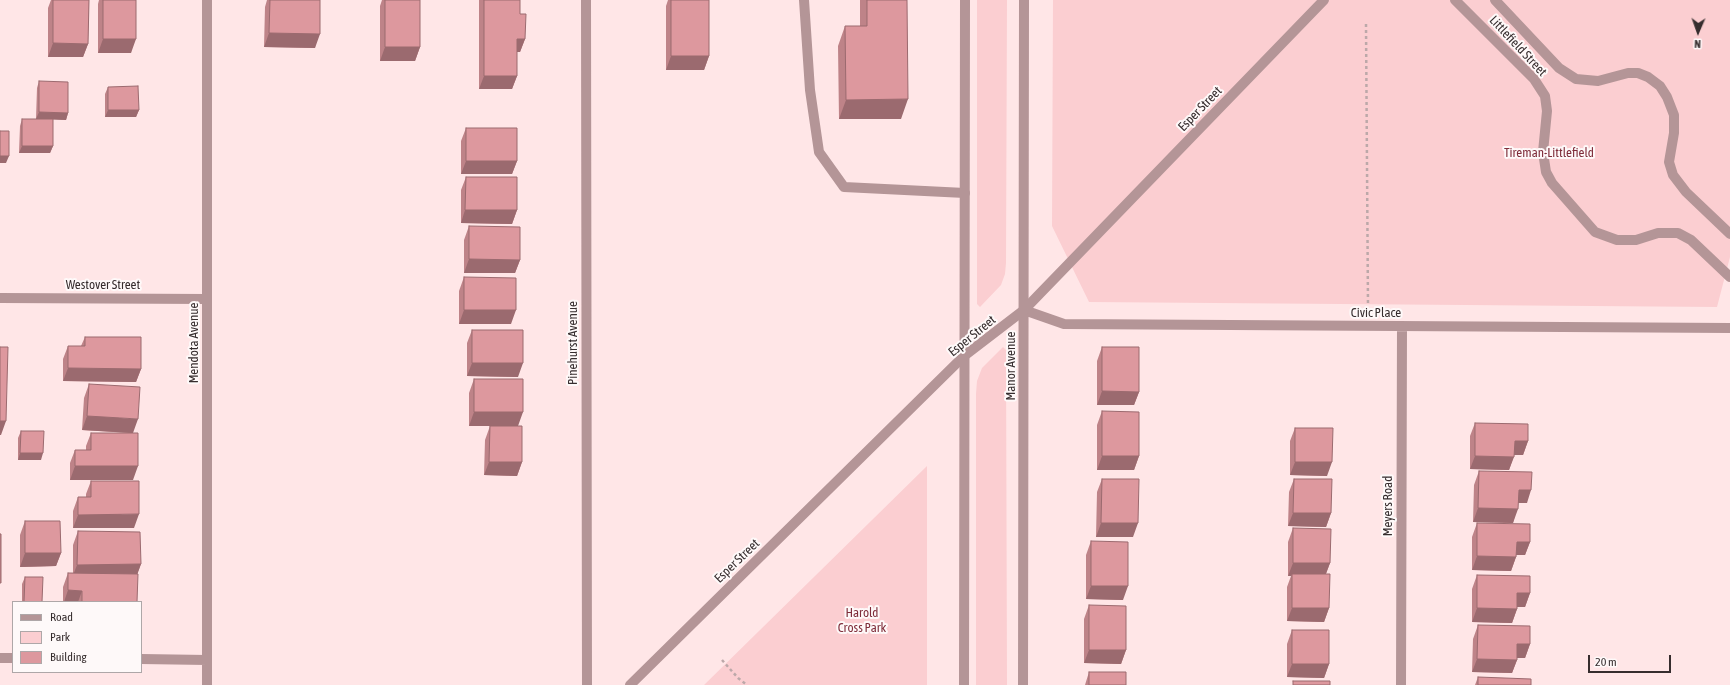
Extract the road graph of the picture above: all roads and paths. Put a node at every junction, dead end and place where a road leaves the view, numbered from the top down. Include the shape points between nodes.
1 (208, 0) edge
2 (586, 0) edge
3 (804, 0) edge
4 (965, 0) edge
5 (1024, 0) edge
6 (1324, 0) edge
7 (1455, 0) edge
8 (1495, 0) edge
9 (1366, 24) dead end
10 (965, 193) junction
11 (1730, 234) edge
12 (1730, 277) edge
13 (0, 298) edge
14 (206, 299) junction
15 (1368, 307) dead end
16 (1024, 310) junction
17 (1402, 326) junction
18 (1730, 328) edge
19 (964, 356) junction
20 (0, 658) edge
21 (12, 658) edge
22 (142, 659) edge
23 (207, 660) junction
24 (722, 660) dead end
25 (207, 685) edge
26 (587, 685) edge
27 (630, 685) edge
28 (747, 685) edge
29 (964, 685) edge
30 (1023, 685) edge
31 (1401, 685) edge

1 - 14 street, Mendota Avenue
2 - 26 street, Pinehurst Avenue
3 - 10 street via 810,90 819,152 844,187
4 - 10 street
5 - 16 street, Manor Avenue
6 - 16 street, Esper Street
7 - 12 street, Littlefield Street via 1534,79 1545,96 1547,111 1543,152 1546,172 1552,184 1595,232 1617,240 1636,240 1658,233 1678,233 1691,240
8 - 11 street, Littlefield Street via 1559,68 1576,79 1598,81 1638,73 1660,86 1674,115 1669,162 1673,175 1686,192
9 - 15 path
10 - 19 street
13 - 14 street, Westover Street
14 - 23 street, Mendota Avenue
16 - 17 street, Civic Place via 1064,324
16 - 19 street, Esper Street
16 - 30 street, Manor Avenue
17 - 18 street, Civic Place
17 - 31 street, Meyers Road
19 - 27 street, Esper Street
19 - 29 street
20 - 21 street
22 - 23 street
23 - 25 street, Mendota Avenue
24 - 28 path

